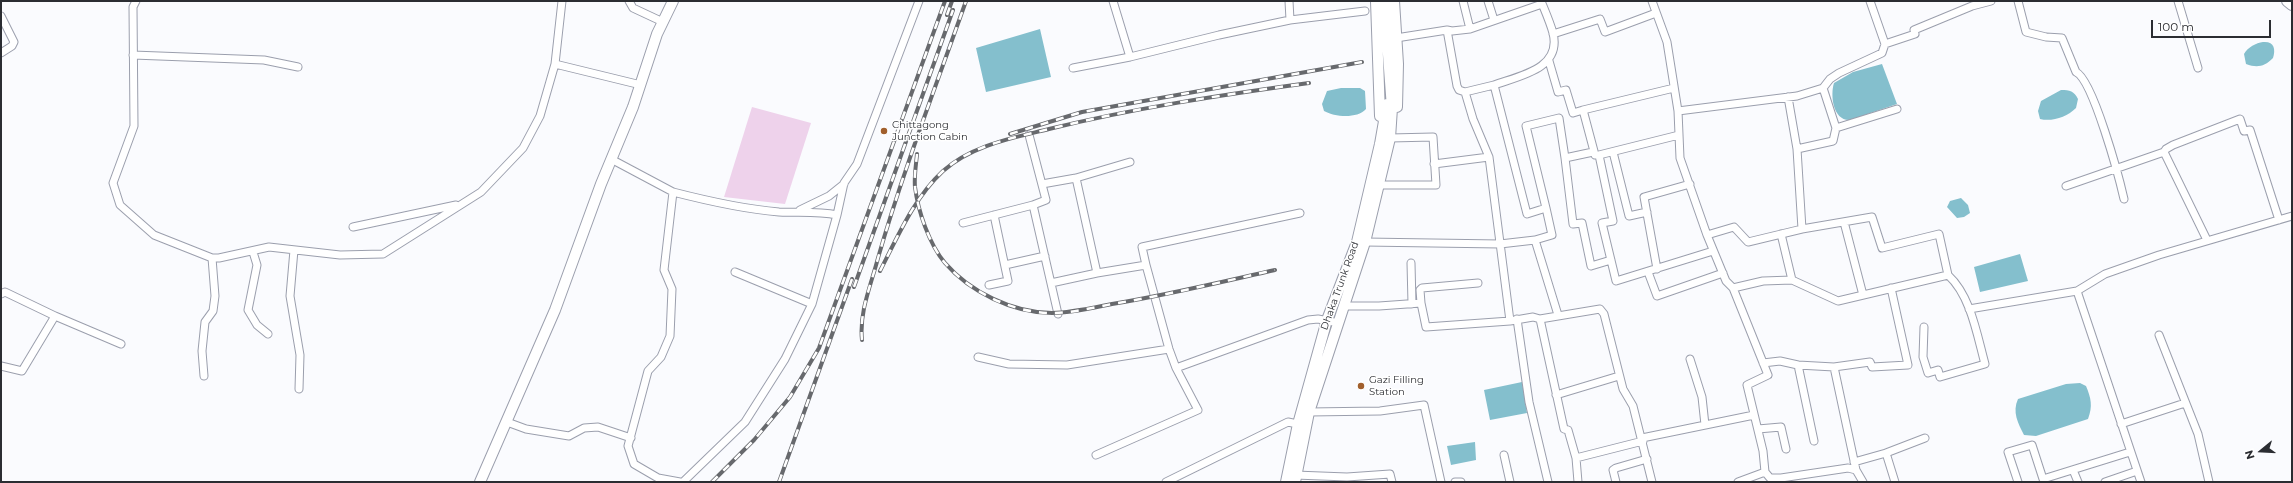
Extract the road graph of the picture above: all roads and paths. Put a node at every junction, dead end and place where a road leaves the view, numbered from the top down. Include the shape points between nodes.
1 (136, 1) edge
2 (562, 1) edge
3 (629, 1) edge
4 (673, 1) edge
5 (919, 1) edge
6 (1113, 1) edge
7 (1289, 1) edge
8 (1376, 1) edge
9 (1384, 1) edge
10 (1394, 1) edge
11 (1463, 1) edge
12 (1488, 1) edge
13 (1652, 1) edge
14 (1870, 1) edge
15 (1991, 1) edge
16 (2018, 1) edge
17 (2178, 1) edge
18 (2287, 1) edge
19 (1541, 2) edge
20 (2292, 5) edge
21 (1365, 11) dead end
22 (1656, 13) junction
23 (1, 16) edge
24 (1290, 20) junction
25 (1494, 20) junction
26 (663, 22) junction
27 (1470, 29) junction
28 (1447, 30) junction
29 (1553, 34) junction
30 (1396, 38) junction
31 (1885, 44) junction
32 (1, 53) edge
33 (133, 55) junction
34 (1130, 58) junction
35 (1549, 61) junction
36 (556, 64) junction
37 (298, 67) dead end
38 (1073, 68) dead end
39 (2198, 68) dead end
40 (640, 85) junction
41 (1494, 85) junction
42 (1674, 88) junction
43 (1823, 88) junction
44 (1390, 89) junction
45 (1465, 92) junction
46 (1788, 97) junction
47 (1897, 109) dead end
48 (1583, 110) junction
49 (1678, 111) junction
50 (1836, 128) junction
51 (1391, 134) junction
52 (1029, 135) dead end
53 (1679, 135) junction
54 (1380, 144) junction
55 (1797, 149) junction
56 (1613, 152) junction
57 (2164, 152) junction
58 (1596, 154) junction
59 (1489, 157) junction
60 (1565, 158) junction
61 (611, 159) junction
62 (1130, 162) dead end
63 (1434, 164) junction
64 (2117, 170) junction
65 (1076, 178) junction
66 (844, 183) junction
67 (1042, 184) junction
68 (1690, 184) junction
69 (1380, 185) junction
70 (2066, 186) dead end
71 (673, 192) junction
72 (2124, 199) dead end
73 (462, 203) junction
74 (1033, 205) junction
75 (1546, 208) junction
76 (797, 211) junction
77 (1647, 212) junction
78 (1300, 213) dead end
79 (837, 215) junction
80 (994, 215) junction
81 (2292, 216) edge
82 (2279, 220) junction
83 (1844, 222) junction
84 (963, 223) dead end
85 (353, 227) dead end
86 (1802, 229) junction
87 (1781, 234) junction
88 (1707, 235) junction
89 (1535, 240) junction
90 (2207, 240) junction
91 (1366, 242) junction
92 (1500, 244) junction
93 (294, 250) junction
94 (1713, 251) junction
95 (253, 252) junction
96 (1045, 256) junction
97 (212, 258) junction
98 (1611, 260) junction
99 (1411, 263) dead end
100 (1005, 264) junction
101 (1146, 265) junction
102 (1657, 268) junction
103 (735, 272) dead end
104 (1648, 272) junction
105 (1097, 273) junction
106 (1723, 273) junction
107 (1948, 275) junction
108 (1792, 280) junction
109 (1051, 283) junction
110 (1478, 283) dead end
111 (989, 285) dead end
112 (1733, 288) junction
113 (1891, 288) junction
114 (2077, 291) junction
115 (1, 294) edge
116 (1862, 295) junction
117 (1421, 303) junction
118 (812, 304) junction
119 (1412, 304) junction
120 (1345, 306) junction
121 (1969, 309) junction
122 (1058, 314) dead end
123 (1558, 315) junction
124 (55, 316) junction
125 (1540, 319) junction
126 (1327, 320) junction
127 (1513, 320) junction
128 (1339, 323) junction
129 (1924, 328) dead end
130 (268, 334) dead end
131 (2159, 335) dead end
132 (121, 344) dead end
133 (1169, 349) junction
134 (978, 357) dead end
135 (1690, 359) dead end
136 (1763, 363) junction
137 (1798, 364) junction
138 (1, 366) edge
139 (1834, 367) junction
140 (1176, 368) junction
141 (204, 376) dead end
142 (1619, 376) junction
143 (299, 390) dead end
144 (1556, 395) junction
145 (2186, 403) junction
146 (1308, 412) junction
147 (1754, 414) junction
148 (507, 422) junction
149 (2121, 424) junction
150 (1302, 425) junction
151 (1705, 425) junction
152 (1758, 429) junction
153 (631, 438) junction
154 (1925, 438) dead end
155 (1643, 439) junction
156 (1814, 441) dead end
157 (1786, 448) dead end
158 (2130, 452) junction
159 (1886, 453) junction
160 (1096, 455) dead end
161 (1504, 455) dead end
162 (1576, 458) junction
163 (1647, 459) junction
164 (1855, 466) junction
165 (2073, 470) junction
166 (2137, 471) junction
167 (1765, 472) junction
168 (1295, 479) edge
169 (2043, 479) junction
170 (2053, 479) edge
171 (480, 482) edge
172 (680, 482) edge
173 (683, 482) edge
174 (1166, 482) edge
175 (1286, 482) edge
176 (1392, 482) edge
177 (1441, 482) edge
178 (1455, 482) edge
179 (1461, 482) edge
180 (1510, 482) edge
181 (1548, 482) edge
182 (1578, 482) edge
183 (1616, 482) edge
184 (1652, 482) edge
185 (1738, 482) edge
186 (1863, 482) edge
187 (1895, 482) edge
188 (2018, 482) edge
189 (2035, 482) edge
190 (2078, 482) edge
191 (2105, 482) edge
192 (2141, 482) edge
193 (2209, 482) edge

1 - 33 street via 133,7
2 - 36 street
3 - 26 street via 633,8
4 - 26 main road
5 - 66 street via 857,164
6 - 34 street
7 - 24 street
8 - 54 main road
9 - 44 main road, Dhaka Trunk Road
10 - 30 main road, Dhaka Trunk Road
11 - 27 street
12 - 25 street
13 - 22 street
14 - 31 street
15 - 31 street via 1933,21 1914,30 1915,34
16 - 64 street via 2026,32 2062,38 2076,72 2081,74 2094,101
17 - 39 street
18 - 20 main road
19 - 25 street
19 - 29 street
21 - 24 street
22 - 29 street via 1605,32 1600,19
22 - 42 street via 1667,42
23 - 32 street via 14,42
24 - 34 street
25 - 27 street
26 - 40 main road
27 - 28 street
28 - 30 street
28 - 45 street via 1458,90
29 - 35 street via 1554,50
30 - 51 main road, Dhaka Trunk Road via 1397,104
31 - 43 street via 1882,53 1839,73
33 - 37 street via 264,60
33 - 97 street via 134,126 113,183 120,205 154,235
34 - 38 street
35 - 41 street via 1538,69
35 - 48 street via 1558,92 1566,90 1573,113
36 - 40 street
36 - 73 street via 540,116 523,148 481,192
40 - 61 main road
41 - 45 street
41 - 75 street via 1527,214
42 - 48 street
42 - 49 street
43 - 46 street
43 - 50 street
44 - 51 main road, Dhaka Trunk Road
44 - 54 main road, Dhaka Trunk Road
45 - 59 street
46 - 49 street
46 - 55 street
47 - 50 street
48 - 58 street
49 - 53 street
50 - 55 street via 1833,141
51 - 63 street via 1433,137
51 - 69 main road, Dhaka Trunk Road
52 - 67 street
53 - 56 street
53 - 68 street via 1680,158
54 - 126 main road, Dhaka Trunk Road via 1357,242
55 - 86 street
56 - 58 street
56 - 77 street via 1629,216
57 - 64 street
57 - 82 street via 2240,119 2244,131 2250,130
57 - 90 street
58 - 60 street
58 - 98 street via 1613,221 1602,223
59 - 63 street
59 - 92 street
60 - 75 street via 1559,118 1526,126
60 - 98 street via 1573,224 1582,223 1592,266
61 - 71 street
61 - 148 main road via 555,310
62 - 65 street
63 - 69 street via 1436,185
64 - 70 street
64 - 72 street
65 - 67 street
65 - 105 street
66 - 76 street via 829,196
66 - 79 street
67 - 74 street via 1046,200
68 - 77 street via 1644,197
68 - 88 street
69 - 91 main road, Dhaka Trunk Road
71 - 76 street via 726,206 780,212
71 - 153 street via 664,270 672,289 670,336 661,357 648,371
73 - 85 street
73 - 93 street via 424,230 383,254 340,255
74 - 80 street
74 - 96 street
75 - 89 street via 1552,235
76 - 79 street
77 - 102 street
78 - 101 street via 1142,247
79 - 118 street
80 - 84 street
80 - 100 street
81 - 82 street
82 - 90 street
83 - 86 street
83 - 107 street via 1872,217 1882,248 1938,234
83 - 116 street
86 - 87 street
87 - 88 street via 1748,242 1734,227
87 - 108 street
88 - 94 street
89 - 92 street
89 - 123 street
90 - 114 street via 2105,274
91 - 92 street
91 - 120 main road, Dhaka Trunk Road
92 - 127 street
93 - 95 street via 269,247
93 - 143 street via 290,296 300,355
94 - 102 street
94 - 106 street
95 - 97 street
95 - 130 street via 257,265 248,310 257,325
96 - 100 street
96 - 109 street
97 - 141 street via 215,296 213,310 205,322 202,351
98 - 104 street via 1616,282
99 - 119 street
100 - 111 street via 1008,281
101 - 105 street
101 - 133 street
102 - 104 street
103 - 118 street
104 - 106 street via 1657,296
105 - 109 street
106 - 112 street
107 - 113 street
107 - 121 street via 1955,282
108 - 112 street via 1763,281
108 - 116 street via 1838,301
109 - 122 street
110 - 117 street via 1422,288
112 - 136 street
113 - 116 street
113 - 139 street via 1908,365 1872,367 1870,362
114 - 121 street
114 - 149 street
115 - 124 street via 5,292
117 - 119 street
117 - 127 street via 1426,327
118 - 173 street via 785,358 745,422
119 - 120 street
120 - 128 main road, Dhaka Trunk Road
121 - 129 street via 1985,364 1940,377 1938,370 1928,373 1923,357
123 - 125 street
123 - 142 street via 1600,309 1604,314
124 - 132 street
124 - 138 street via 22,371
125 - 127 street via 1533,317
125 - 144 street
126 - 128 street
126 - 140 street via 1318,318 1291,326
126 - 150 main road, Dhaka Trunk Road
127 - 181 street
128 - 146 main road, Dhaka Trunk Road
131 - 145 street
133 - 134 street via 1067,365 1009,364
133 - 140 street
135 - 151 street via 1702,397
136 - 137 street via 1780,361
136 - 147 street via 1768,375 1747,385
137 - 139 street
137 - 156 street
139 - 164 street
140 - 160 street via 1198,410
142 - 144 street
142 - 155 street via 1633,406
144 - 162 street via 1564,430 1568,430
145 - 149 street
145 - 193 street via 2198,434
146 - 150 main road, Dhaka Trunk Road
146 - 177 street via 1380,411 1424,405
147 - 151 street
147 - 152 street
148 - 153 street via 526,429 569,436 584,428 598,427
148 - 171 main road
149 - 158 street
150 - 168 main road, Dhaka Trunk Road
150 - 174 street via 1288,422
150 - 175 main road, Dhaka Trunk Road
151 - 155 street
152 - 157 street via 1781,426
152 - 167 street
153 - 172 street via 628,446 634,464 658,478
154 - 159 street
155 - 162 street
155 - 163 street
158 - 165 street
158 - 166 street
159 - 164 street
159 - 187 street
161 - 180 street
162 - 182 street
163 - 183 street via 1614,470
163 - 184 street
164 - 167 street via 1780,478 1770,478
164 - 186 street
165 - 170 street
165 - 190 street
166 - 191 street
166 - 192 street
167 - 185 street
168 - 176 street via 1390,474
169 - 170 street
169 - 188 street via 2032,445 2008,452
169 - 189 street
178 - 179 street

